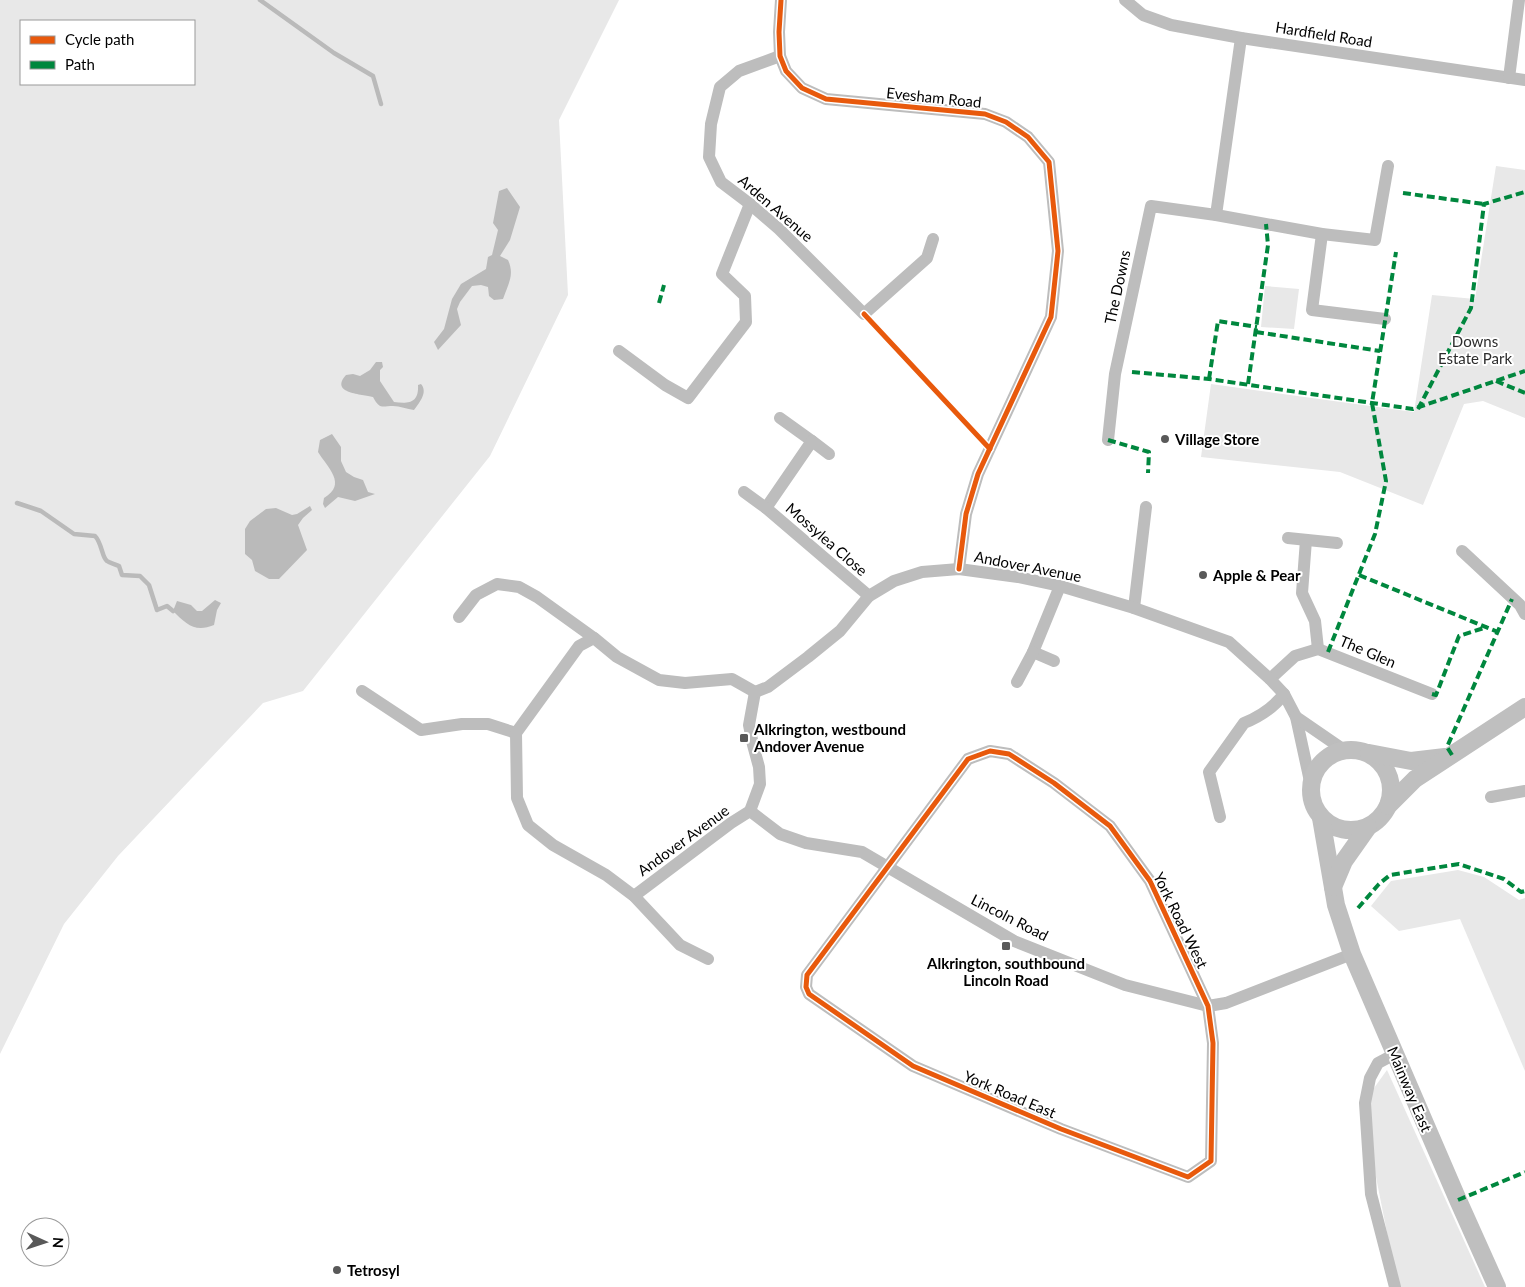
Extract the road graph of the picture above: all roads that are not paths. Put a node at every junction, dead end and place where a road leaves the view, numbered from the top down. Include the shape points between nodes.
1 (781, 0) edge
2 (1125, 0) edge
3 (1519, 0) edge
4 (1241, 38) junction
5 (780, 56) junction
6 (1509, 78) junction
7 (1525, 80) edge
8 (1388, 166) dead end
9 (750, 204) junction
10 (1216, 215) junction
11 (1322, 234) junction
12 (933, 239) dead end
13 (1385, 319) dead end
14 (620, 352) dead end
15 (780, 418) dead end
16 (1108, 440) dead end
17 (812, 442) junction
18 (829, 454) dead end
19 (744, 492) dead end
20 (1146, 507) dead end
21 (766, 508) junction
22 (1288, 538) dead end
23 (1306, 540) junction
24 (1337, 543) dead end
25 (1462, 551) dead end
26 (959, 569) junction
27 (1060, 586) junction
28 (868, 596) junction
29 (1134, 608) junction
30 (1525, 614) edge
31 (459, 617) dead end
32 (594, 638) junction
33 (1318, 649) junction
34 (1033, 652) junction
35 (1054, 661) dead end
36 (1270, 679) junction
37 (1017, 682) dead end
38 (362, 691) dead end
39 (754, 692) junction
40 (1284, 694) junction
41 (1432, 694) dead end
42 (1525, 708) edge
43 (1296, 717) junction
44 (516, 733) junction
45 (1344, 750) junction
46 (1366, 753) junction
47 (1450, 756) junction
48 (1310, 786) junction
49 (1525, 790) edge
50 (1491, 797) dead end
51 (1388, 806) junction
52 (750, 811) junction
53 (1220, 817) dead end
54 (1322, 818) junction
55 (1368, 826) junction
56 (886, 868) junction
57 (1333, 887) junction
58 (634, 896) junction
59 (1352, 954) junction
60 (708, 959) dead end
61 (1208, 1006) junction
62 (1395, 1054) junction
63 (1395, 1287) edge
64 (1497, 1287) edge

1 - 5 street, Evesham Road
2 - 4 street, Hardfield Road via 1143,16 1171,25
3 - 6 street
4 - 6 street, Hardfield Road
4 - 10 street
5 - 9 street, Arden Avenue via 739,71 720,87 710,124 709,157 721,182
5 - 26 street, Evesham Road via 786,70 802,88 826,99 985,114 1006,122 1028,137 1049,162 1058,252 1051,317 978,474 966,514
6 - 7 street, Hardfield Road
8 - 11 street, The Downs via 1375,240
9 - 12 street, Arden Avenue via 779,228 864,314 927,258
9 - 14 street via 722,274 745,296 746,322 688,398
10 - 11 street, The Downs
10 - 16 street, The Downs via 1151,206 1114,374
11 - 13 street via 1312,310
15 - 17 street
17 - 18 street
17 - 21 street, Mossylea Close
19 - 21 street
20 - 29 street
21 - 28 street, Mossylea Close
22 - 23 street
23 - 24 street
23 - 33 street via 1302,593 1314,621
25 - 30 street via 1520,605
26 - 27 street, Andover Avenue
26 - 28 street, Andover Avenue via 922,572 894,581
27 - 29 street, Andover Avenue
27 - 34 street
28 - 39 street, Andover Avenue via 840,631 768,687
29 - 36 street, Andover Avenue via 1229,642
31 - 32 street via 483,591 497,584 519,587
32 - 39 street via 618,657 659,680 732,679
32 - 44 street via 579,646
33 - 36 street, The Glen via 1295,656
33 - 41 street, The Glen
34 - 35 street
34 - 37 street
36 - 40 street, Andover Avenue
38 - 44 street via 421,730 488,724
39 - 52 street, Andover Avenue via 749,725 760,784
40 - 43 street, Andover Avenue
40 - 53 street via 1252,720 1244,722 1209,772
42 - 47 street
43 - 45 street, Andover Avenue
43 - 48 street, Andover Avenue
44 - 58 street, Andover Avenue via 517,798 528,825 553,845
45 - 46 street
45 - 48 street via 1321,762
46 - 47 street via 1411,761
46 - 51 street via 1386,769 1391,794
47 - 51 street via 1415,779
48 - 54 street via 1313,803
49 - 50 street
51 - 55 street via 1380,818
52 - 56 street, Lincoln Road via 780,834 806,843 862,852
52 - 58 street, Andover Avenue
54 - 55 street via 1343,830
54 - 57 street, Mainway East
55 - 57 street via 1344,860
56 - 61 street, Lincoln Road via 1014,941 1125,985
56 - 61 street, York Road West via 968,759 990,751 1008,754 1054,783 1110,826 1150,881
56 - 61 street, York Road East via 807,975 806,987 809,994 922,1070 1062,1129 1188,1176 1211,1161 1213,1043
57 - 59 street, Mainway East
58 - 60 street, Andover Avenue via 680,945
59 - 61 street, Lincoln Road via 1226,1003
59 - 62 street, Mainway East
62 - 63 street via 1378,1063 1370,1078 1365,1103 1371,1194
62 - 64 street, Mainway East

